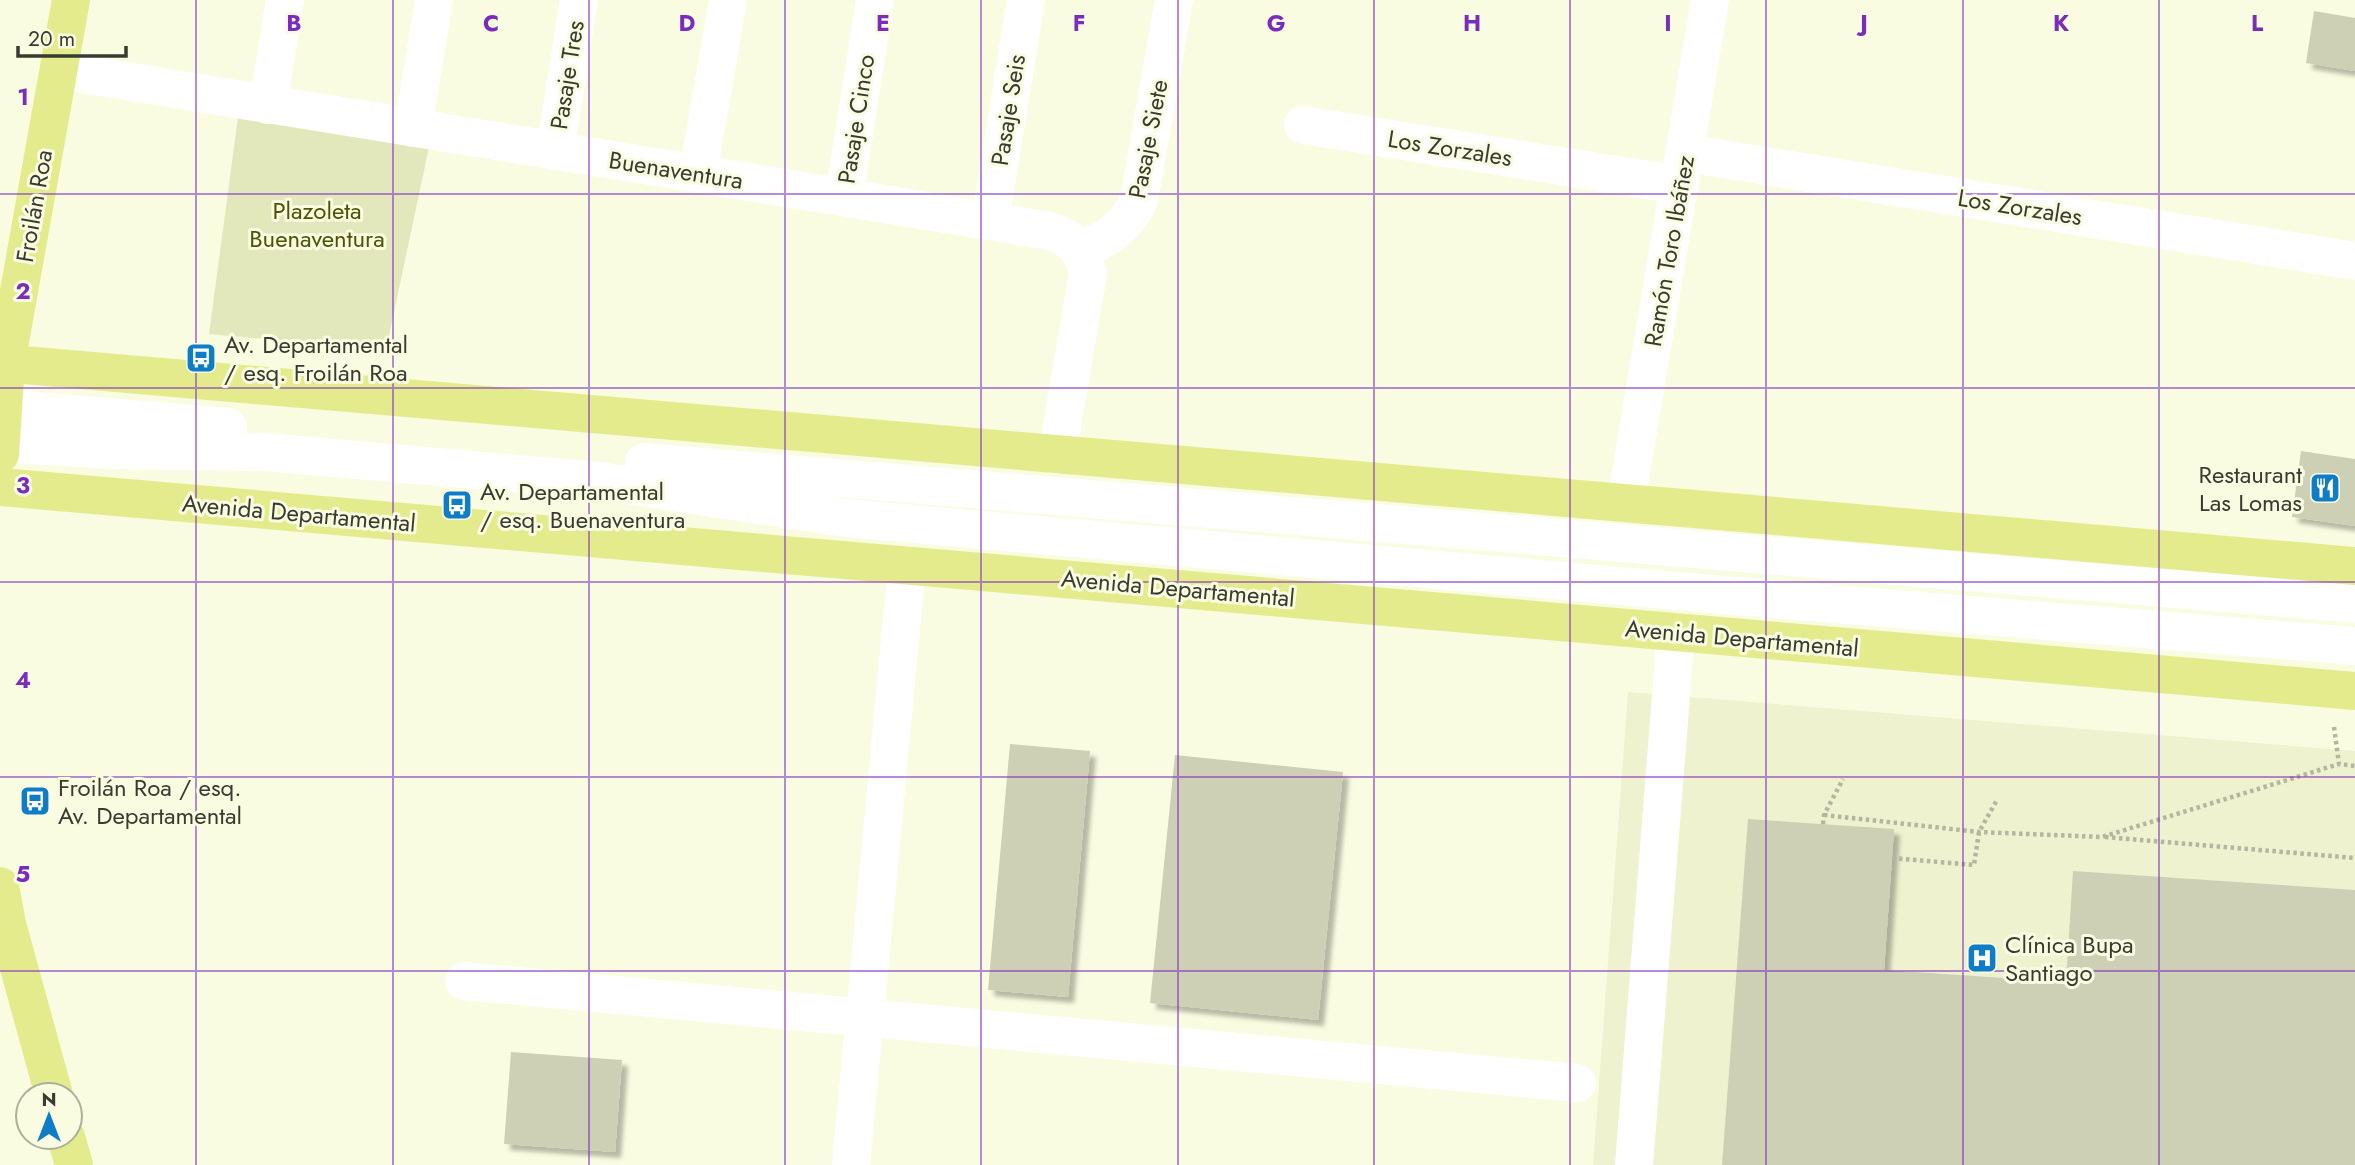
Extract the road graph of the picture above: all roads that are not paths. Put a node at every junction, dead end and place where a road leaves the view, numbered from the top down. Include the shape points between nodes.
1 (71, 0) edge
2 (285, 0) edge
3 (434, 0) edge
4 (579, 0) edge
5 (728, 0) edge
6 (875, 0) edge
7 (1026, 0) edge
8 (1174, 0) edge
9 (1710, 0) edge
10 (58, 70) junction
11 (268, 105) junction
12 (1303, 125) dead end
13 (413, 128) junction
14 (555, 151) junction
15 (1682, 169) junction
16 (698, 174) junction
17 (844, 197) junction
18 (990, 221) junction
19 (1080, 250) junction
20 (2355, 261) edge
21 (3, 363) edge
22 (1, 426) edge
23 (0, 454) edge
24 (1057, 455) junction
25 (0, 487) edge
26 (1626, 503) junction
27 (907, 565) junction
28 (2355, 566) edge
29 (1724, 595) junction
30 (2355, 604) edge
31 (2010, 618) junction
32 (1676, 632) junction
33 (2355, 646) edge
34 (1857, 649) junction
35 (2355, 691) edge
36 (0, 886) edge
37 (464, 981) dead end
38 (865, 1017) junction
39 (50, 1081) edge
40 (1577, 1083) dead end
41 (852, 1165) edge
42 (1634, 1165) edge

1 - 10 main road, Froilán Roa
2 - 11 street
3 - 13 street
4 - 14 street, Pasaje Tres
5 - 16 street
6 - 17 street, Pasaje Cinco
7 - 18 street, Pasaje Seis
8 - 19 street, Pasaje Siete via 1139,200 1123,226
9 - 15 street, Ramón Toro Ibáñez
10 - 11 street, Buenaventura
10 - 21 main road, Froilán Roa
11 - 13 street, Buenaventura
12 - 15 street, Los Zorzales
13 - 14 street, Buenaventura
14 - 16 street, Buenaventura
15 - 20 street, Los Zorzales
15 - 26 street, Ramón Toro Ibáñez
16 - 17 street, Buenaventura
17 - 18 street, Buenaventura
18 - 19 street, Buenaventura via 1062,234
19 - 24 street via 1087,286
21 - 22 main road, Froilán Roa
21 - 24 main road
22 - 23 main road, Froilán Roa
22 - 29 street via 86,449 265,452 600,481 846,518
22 - 30 street via 1614,544
24 - 26 main road
25 - 27 main road, Avenida Departamental
26 - 28 main road
27 - 32 main road, Avenida Departamental
27 - 38 street
29 - 31 street
29 - 34 street
31 - 33 street
31 - 34 street
32 - 34 main road, Avenida Departamental
32 - 42 street
34 - 35 main road, Avenida Departamental
36 - 39 main road
37 - 38 street
38 - 40 street
38 - 41 street

